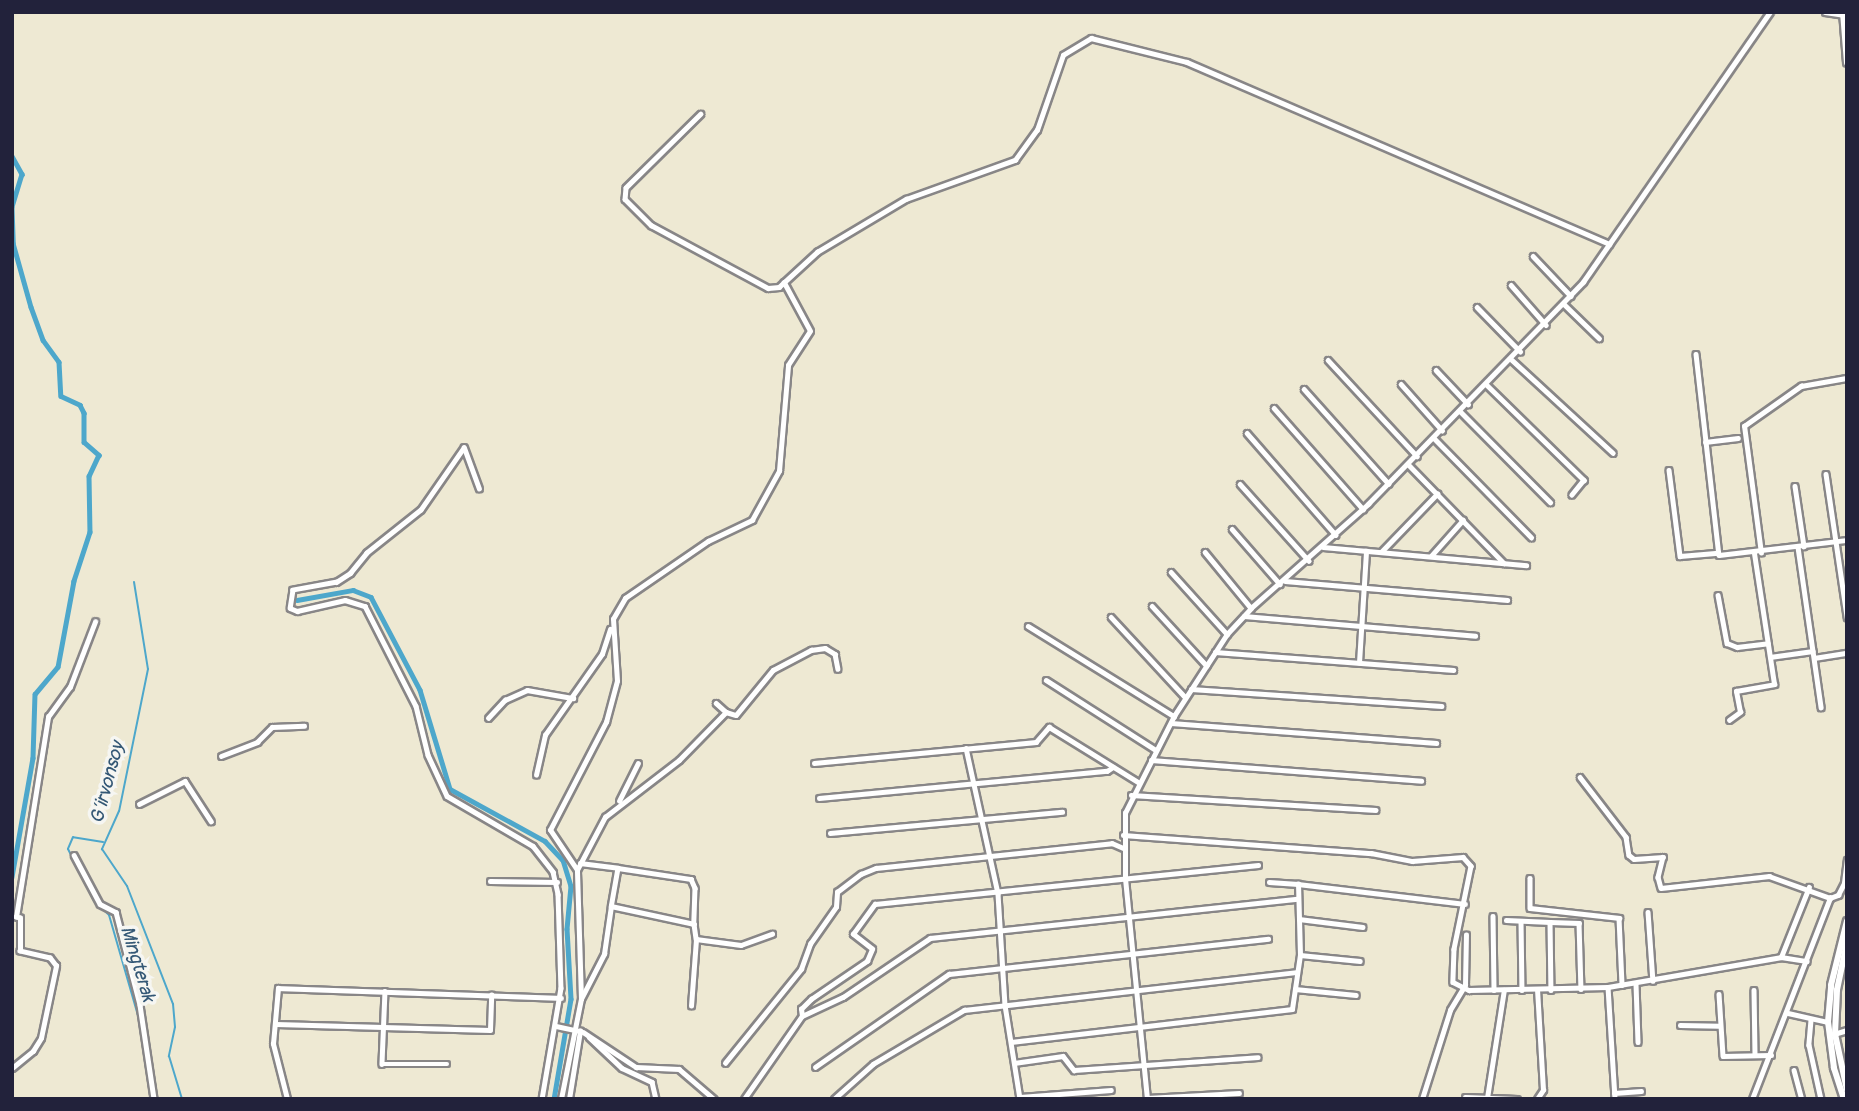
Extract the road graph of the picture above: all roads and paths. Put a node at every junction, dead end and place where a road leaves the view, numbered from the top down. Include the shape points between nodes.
1 (1770, 12) edge
2 (1827, 13) edge
3 (1843, 13) edge
4 (1847, 62) edge
5 (701, 114) dead end
6 (1609, 244) junction
7 (1533, 256) dead end
8 (784, 283) junction
9 (1511, 285) dead end
10 (1571, 296) junction
11 (1564, 304) junction
12 (1478, 307) dead end
13 (1546, 325) junction
14 (1599, 338) dead end
15 (1520, 351) junction
16 (1696, 354) dead end
17 (1512, 359) junction
18 (1328, 360) dead end
19 (1436, 370) dead end
20 (1847, 378) edge
21 (1401, 384) dead end
22 (1487, 385) junction
23 (1304, 388) dead end
24 (1468, 404) junction
25 (1274, 408) dead end
26 (1461, 412) junction
27 (1443, 430) junction
28 (1247, 433) dead end
29 (1738, 438) dead end
30 (1434, 439) junction
31 (1705, 442) junction
32 (1613, 453) dead end
33 (1417, 456) junction
34 (1408, 464) junction
35 (1668, 470) dead end
36 (1826, 474) dead end
37 (1389, 484) junction
38 (1240, 485) dead end
39 (1795, 486) dead end
40 (479, 489) dead end
41 (1437, 494) junction
42 (1572, 495) dead end
43 (1550, 502) dead end
44 (1363, 509) junction
45 (1463, 520) junction
46 (1232, 529) dead end
47 (1336, 535) junction
48 (1531, 537) dead end
49 (1847, 540) edge
50 (1834, 541) junction
51 (1323, 547) junction
52 (1801, 547) junction
53 (1366, 551) junction
54 (1205, 552) dead end
55 (1381, 552) junction
56 (1718, 553) junction
57 (1761, 553) junction
58 (1754, 554) junction
59 (1431, 557) junction
60 (1309, 561) junction
61 (1504, 563) junction
62 (1526, 565) dead end
63 (1171, 572) dead end
64 (1282, 583) junction
65 (1364, 588) junction
66 (1718, 595) dead end
67 (1507, 600) dead end
68 (1152, 606) dead end
69 (1251, 608) junction
70 (1244, 616) junction
71 (1111, 617) dead end
72 (1847, 617) edge
73 (95, 622) dead end
74 (1028, 626) dead end
75 (1361, 627) junction
76 (611, 629) junction
77 (1227, 634) junction
78 (1475, 635) dead end
79 (1768, 643) junction
80 (1215, 652) junction
81 (1847, 653) edge
82 (1814, 654) junction
83 (1770, 657) junction
84 (1359, 663) junction
85 (1207, 666) junction
86 (838, 668) dead end
87 (1453, 670) dead end
88 (1046, 680) dead end
89 (1191, 689) junction
90 (1185, 697) junction
91 (573, 698) junction
92 (716, 703) dead end
93 (1441, 706) dead end
94 (1821, 707) dead end
95 (726, 712) junction
96 (1174, 716) junction
97 (488, 718) dead end
98 (1729, 720) dead end
99 (1171, 723) junction
100 (304, 726) dead end
101 (1436, 743) dead end
102 (967, 748) junction
103 (1156, 750) junction
104 (221, 756) dead end
105 (1151, 760) junction
106 (638, 763) dead end
107 (814, 763) dead end
108 (1113, 766) junction
109 (536, 775) dead end
110 (1580, 777) dead end
111 (1420, 781) dead end
112 (1138, 782) junction
113 (974, 784) junction
114 (1130, 795) junction
115 (819, 798) dead end
116 (139, 804) dead end
117 (617, 805) junction
118 (1376, 810) dead end
119 (1062, 812) dead end
120 (981, 820) junction
121 (211, 821) dead end
122 (830, 833) dead end
123 (1124, 835) junction
124 (1123, 848) junction
125 (74, 855) dead end
126 (990, 856) junction
127 (1847, 860) edge
128 (580, 863) junction
129 (1258, 865) dead end
130 (618, 868) junction
131 (577, 870) junction
132 (1530, 878) dead end
133 (1125, 880) junction
134 (490, 881) dead end
135 (1269, 882) dead end
136 (556, 883) junction
137 (1298, 884) junction
138 (1845, 886) edge
139 (1809, 887) junction
140 (998, 894) junction
141 (1830, 898) junction
142 (1297, 899) junction
143 (1465, 904) junction
144 (611, 906) junction
145 (1648, 912) dead end
146 (1128, 916) junction
147 (1493, 916) dead end
148 (1299, 919) junction
149 (1506, 919) dead end
150 (1521, 921) junction
151 (1847, 921) edge
152 (1550, 922) junction
153 (694, 924) junction
154 (1362, 927) dead end
155 (1000, 931) junction
156 (772, 934) dead end
157 (1466, 934) dead end
158 (696, 939) junction
159 (1268, 939) dead end
160 (1847, 942) edge
161 (1131, 953) junction
162 (1300, 955) junction
163 (1781, 957) junction
164 (1360, 961) dead end
165 (1807, 961) junction
166 (1002, 968) junction
167 (1297, 972) junction
168 (1653, 981) junction
169 (1636, 984) junction
170 (1622, 985) junction
171 (1608, 987) junction
172 (1295, 989) junction
173 (1463, 989) junction
174 (1581, 989) junction
175 (1136, 990) junction
176 (1494, 990) junction
177 (1504, 990) junction
178 (1522, 990) junction
179 (1537, 990) junction
180 (1550, 990) junction
181 (1754, 990) dead end
182 (385, 991) junction
183 (1719, 994) dead end
184 (491, 995) junction
185 (1356, 995) dead end
186 (561, 998) junction
187 (581, 999) junction
188 (1004, 1005) junction
189 (691, 1006) dead end
190 (1788, 1013) junction
191 (802, 1016) junction
192 (1811, 1020) junction
193 (1828, 1022) junction
194 (275, 1024) junction
195 (1680, 1025) dead end
196 (556, 1026) junction
197 (1719, 1026) junction
198 (383, 1027) junction
199 (1141, 1027) junction
200 (1847, 1030) edge
201 (580, 1031) junction
202 (1832, 1035) junction
203 (1011, 1042) junction
204 (1638, 1042) dead end
205 (1755, 1055) junction
206 (1772, 1055) junction
207 (1258, 1057) dead end
208 (725, 1063) dead end
209 (1014, 1063) junction
210 (1144, 1063) junction
211 (447, 1064) dead end
212 (815, 1067) dead end
213 (12, 1068) edge
214 (1794, 1070) dead end
215 (1111, 1090) dead end
216 (1847, 1090) edge
217 (1641, 1091) dead end
218 (1239, 1093) dead end
219 (1615, 1096) edge
220 (1465, 1097) dead end
221 (1020, 1098) edge
222 (1147, 1098) edge
223 (1487, 1098) edge
224 (154, 1099) edge
225 (287, 1099) edge
226 (542, 1099) edge
227 (561, 1099) edge
228 (569, 1099) edge
229 (656, 1099) edge
230 (714, 1099) edge
231 (744, 1099) edge
232 (834, 1099) edge
233 (1422, 1099) edge
234 (1517, 1099) edge
235 (1537, 1099) edge
236 (1754, 1099) edge
237 (1802, 1099) edge
238 (1821, 1099) edge
239 (1844, 1099) edge

1 - 6 street
2 - 3 street
3 - 4 main road
5 - 8 street via 626,188 627,204 651,225 717,264 768,288
6 - 8 street via 1187,62 1091,38 1063,55 1037,130 1015,160 998,169 958,177 894,205 817,252
6 - 10 street
7 - 10 street
8 - 76 street via 810,331 788,365 779,471 752,520 708,541 625,598
9 - 13 street
10 - 11 street
11 - 13 street
11 - 14 street
12 - 15 street
13 - 15 street
15 - 17 street
16 - 31 street
17 - 22 street
17 - 32 street
18 - 33 street
19 - 24 street
20 - 57 street via 1801,386 1744,425
21 - 27 street
22 - 24 street
22 - 42 street via 1584,480
23 - 37 street
24 - 26 street
25 - 44 street
26 - 27 street
26 - 43 street
27 - 30 street
28 - 47 street
29 - 31 street
30 - 33 street
30 - 48 street
31 - 56 street
33 - 34 street
34 - 37 street
34 - 41 street
35 - 56 street via 1680,555
36 - 50 street
37 - 44 street
38 - 60 street
39 - 52 street
40 - 136 street via 464,448 421,510 337,582 293,590 289,608 297,611 345,600 365,606 416,706 428,755 447,796 533,846
41 - 45 street
41 - 55 street
44 - 47 street
45 - 59 street
45 - 61 street
46 - 64 street
47 - 51 street
49 - 50 street
50 - 52 street
50 - 72 street
51 - 53 street
51 - 60 street
52 - 57 street
52 - 82 street
53 - 55 street
53 - 65 street
54 - 69 street
55 - 59 street
56 - 58 street via 1723,557
57 - 58 street
58 - 79 street
59 - 61 street
60 - 64 street
61 - 62 street
63 - 77 street
64 - 65 street
64 - 69 street
65 - 67 street
65 - 75 street
66 - 79 street via 1727,643 1737,647
68 - 85 street
69 - 70 street
70 - 75 street
70 - 77 street
71 - 90 street
73 - 213 street via 70,687 48,717 16,918 20,918 20,951 50,957 56,966 41,1038 30,1055
74 - 96 street
75 - 78 street
75 - 84 street
76 - 91 street via 602,654
76 - 131 street via 617,681 606,722 550,830
77 - 80 street
79 - 83 street
80 - 84 street
80 - 85 street
81 - 82 street
82 - 83 street
82 - 94 street
83 - 98 street via 1774,684 1736,691 1739,713
84 - 87 street
85 - 89 street
86 - 95 street via 831,650 811,650 770,672 736,715
88 - 103 street
89 - 90 street
89 - 93 street
90 - 96 street
91 - 97 street via 527,690 505,700
91 - 109 street via 545,735
92 - 95 street
95 - 117 street via 679,760
96 - 99 street
99 - 101 street
99 - 103 street
100 - 104 street via 272,727 257,742
102 - 107 street
102 - 108 street via 1035,742 1049,727
102 - 113 street
103 - 105 street
105 - 111 street
105 - 112 street
106 - 117 street
108 - 112 street
108 - 113 street via 1107,771
110 - 139 street via 1629,842 1629,855 1634,859 1663,857 1658,877 1661,888 1769,876
112 - 114 street
113 - 115 street
113 - 120 street
114 - 118 street
114 - 123 street
116 - 121 street via 185,781
117 - 128 street via 605,817
119 - 120 street
120 - 122 street
120 - 126 street
123 - 124 street
123 - 143 street via 1371,853 1412,861 1463,857 1471,866
124 - 126 street via 1112,843
124 - 133 street
125 - 224 street via 100,904 116,912 139,1005
126 - 140 street
126 - 208 street via 876,868 837,892 836,907 810,944 801,970
127 - 138 street
128 - 130 street
128 - 131 street
129 - 133 street
130 - 144 street
130 - 153 street via 691,879
131 - 187 street
132 - 170 street via 1530,908 1619,918
133 - 140 street
133 - 146 street
134 - 136 street
135 - 137 street
136 - 186 street
137 - 142 street
137 - 143 street
138 - 141 street
139 - 141 street
139 - 163 street
140 - 155 street
140 - 191 street via 874,904 853,934 872,949 867,961 811,999 801,1009
141 - 165 street
142 - 146 street
142 - 148 street
143 - 173 street via 1453,982
144 - 153 street
144 - 187 street via 604,954
145 - 168 street
146 - 155 street
146 - 161 street
147 - 176 street
148 - 154 street
148 - 162 street
149 - 150 street
150 - 152 street
150 - 178 street
151 - 193 main road via 1831,985
152 - 174 street via 1579,923
152 - 180 street
153 - 158 street
155 - 166 street
155 - 191 street via 930,938 843,997
156 - 158 street via 741,945
157 - 173 street
158 - 189 street
159 - 161 street
160 - 202 main road
161 - 166 street
161 - 175 street
162 - 164 street
162 - 167 street
163 - 165 street
163 - 168 street
165 - 190 street
166 - 188 street
166 - 212 street via 942,976
167 - 172 street
167 - 175 street
168 - 169 street
169 - 170 street
169 - 204 street
170 - 171 street
171 - 174 street
171 - 219 street
172 - 185 street
172 - 199 street via 1292,1009
173 - 176 street
173 - 233 street via 1450,1010
174 - 180 street
175 - 188 street
175 - 199 street
176 - 177 street
177 - 178 street
177 - 223 street
178 - 179 street
179 - 180 street
179 - 235 street via 1543,1090
181 - 205 street
182 - 184 street
182 - 194 street via 278,988
182 - 198 street
183 - 197 street
184 - 186 street
184 - 198 street via 490,1030
186 - 196 street
187 - 201 street
188 - 203 street
188 - 232 street via 950,1016 873,1064
190 - 192 street
190 - 206 street
191 - 231 street
192 - 193 street
192 - 238 street via 1809,1045
193 - 202 main road
194 - 198 street
194 - 225 street via 273,1044
195 - 197 street
196 - 201 street
196 - 226 street
197 - 205 street via 1723,1056
198 - 211 street via 382,1064
199 - 203 street
199 - 210 street
200 - 202 street
201 - 227 street
201 - 228 street
201 - 229 street via 612,1062 652,1083
201 - 230 street via 636,1067 679,1069
202 - 216 main road
202 - 239 main road
203 - 209 street
205 - 206 street
206 - 236 street
207 - 210 street
209 - 210 street via 1063,1056 1074,1070
209 - 221 street
210 - 222 street
214 - 237 street
215 - 221 street
217 - 219 street
218 - 222 street
220 - 223 street
223 - 234 street

